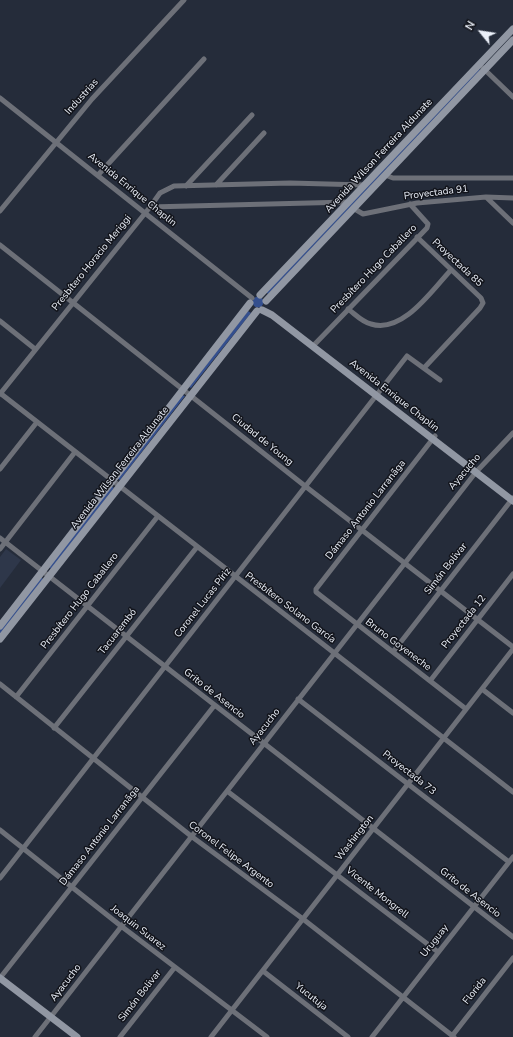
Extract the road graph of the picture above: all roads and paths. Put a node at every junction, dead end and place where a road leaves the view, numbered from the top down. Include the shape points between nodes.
1 (184, 0) edge
2 (513, 30) edge
3 (513, 40) edge
4 (204, 59) dead end
5 (482, 67) junction
6 (513, 97) edge
7 (0, 98) edge
8 (252, 115) dead end
9 (264, 133) dead end
10 (55, 142) junction
11 (385, 174) junction
12 (98, 175) junction
13 (513, 178) edge
14 (216, 185) junction
15 (365, 185) junction
16 (186, 186) junction
17 (486, 197) junction
18 (513, 198) edge
19 (410, 204) junction
20 (351, 205) junction
21 (150, 206) junction
22 (0, 211) edge
23 (144, 213) junction
24 (513, 223) edge
25 (417, 237) junction
26 (0, 245) edge
27 (451, 270) junction
28 (260, 295) junction
29 (251, 301) junction
30 (73, 302) junction
31 (266, 302) junction
32 (348, 309) junction
33 (259, 311) junction
34 (0, 320) edge
35 (314, 344) junction
36 (35, 349) junction
37 (424, 368) junction
38 (440, 380) dead end
39 (187, 392) junction
40 (0, 393) edge
41 (377, 393) junction
42 (37, 422) junction
43 (513, 433) edge
44 (434, 437) junction
45 (75, 452) junction
46 (0, 469) edge
47 (477, 471) junction
48 (116, 483) junction
49 (305, 486) junction
50 (513, 499) edge
51 (158, 516) junction
52 (362, 530) junction
53 (0, 538) edge
54 (5, 542) junction
55 (197, 547) junction
56 (0, 548) edge
57 (404, 563) junction
58 (42, 572) junction
59 (513, 574) edge
60 (49, 577) junction
61 (234, 577) junction
62 (441, 590) junction
63 (318, 595) joint
64 (87, 606) junction
65 (478, 619) junction
66 (356, 625) junction
67 (0, 626) edge
68 (126, 636) junction
69 (0, 639) edge
70 (513, 648) edge
71 (393, 652) junction
72 (334, 653) junction
73 (165, 667) junction
74 (430, 681) junction
75 (0, 684) edge
76 (482, 689) junction
77 (16, 697) junction
78 (298, 699) junction
79 (214, 706) junction
80 (466, 710) junction
81 (513, 713) edge
82 (54, 728) junction
83 (444, 739) junction
84 (263, 744) junction
85 (94, 759) junction
86 (409, 784) junction
87 (227, 791) junction
88 (513, 792) edge
89 (142, 796) junction
90 (373, 829) junction
91 (0, 830) edge
92 (191, 836) junction
93 (23, 849) junction
94 (513, 857) edge
95 (509, 862) junction
96 (338, 874) junction
97 (0, 878) edge
98 (72, 887) junction
99 (474, 907) junction
100 (302, 919) junction
101 (121, 926) junction
102 (513, 937) edge
103 (438, 952) junction
104 (513, 958) edge
105 (175, 967) junction
106 (263, 971) junction
107 (0, 978) edge
108 (0, 983) edge
109 (404, 998) junction
110 (232, 1010) junction
111 (50, 1019) junction
112 (453, 1036) edge
113 (36, 1037) edge
114 (69, 1037) edge
115 (77, 1037) edge
116 (120, 1037) edge
117 (211, 1037) edge
118 (267, 1037) edge
119 (348, 1037) edge
120 (372, 1037) edge

1 - 10 street, Industrias
2 - 5 street, Avenida Wilson Ferreira Aldunate
3 - 5 street, Avenida Wilson Ferreira Aldunate
4 - 12 street
5 - 6 street
5 - 11 street, Avenida Wilson Ferreira Aldunate
5 - 15 street, Avenida Wilson Ferreira Aldunate
7 - 10 street, Avenida Enrique Chaplin
8 - 16 street
9 - 14 street
10 - 12 street, Avenida Enrique Chaplin
10 - 22 street, Industrias
11 - 13 street via 393,178
11 - 20 street, Avenida Wilson Ferreira Aldunate
12 - 23 street, Avenida Enrique Chaplin
14 - 15 street, Presbítero Horacio Meriggi
14 - 16 street, Presbítero Horacio Meriggi
15 - 20 street, Avenida Wilson Ferreira Aldunate
16 - 21 street, Presbítero Horacio Meriggi via 168,188 160,193
17 - 18 street, Proyectada 91
17 - 19 street, Proyectada 91
17 - 24 street
19 - 20 street, Proyectada 91 via 363,214
19 - 25 street, Presbítero Hugo Caballero via 428,224
20 - 21 street
20 - 28 street, Avenida Wilson Ferreira Aldunate
20 - 31 street, Avenida Wilson Ferreira Aldunate
21 - 23 street, Presbítero Horacio Meriggi
23 - 29 street, Avenida Enrique Chaplin
23 - 30 street, Presbítero Horacio Meriggi
25 - 27 street, Proyectada 85
25 - 32 street, Presbítero Hugo Caballero
26 - 30 street, Ciudad de Young
27 - 32 street via 410,314 401,320 390,324 372,325
27 - 37 street, Proyectada 85 via 481,298 483,303
28 - 29 street
28 - 31 street, Avenida Enrique Chaplin
29 - 33 street, Avenida Enrique Chaplin via 252,308
29 - 39 street, Avenida Wilson Ferreira Aldunate
30 - 36 street, Presbítero Horacio Meriggi
30 - 39 street, Ciudad de Young
31 - 33 street, Avenida Wilson Ferreira Aldunate
31 - 35 street, Avenida Enrique Chaplin
32 - 35 street, Presbítero Hugo Caballero
33 - 35 street, Avenida Enrique Chaplin via 268,311
33 - 39 street, Avenida Wilson Ferreira Aldunate
34 - 36 street
35 - 41 street, Avenida Enrique Chaplin
36 - 40 street, Presbítero Horacio Meriggi
37 - 38 street, Coronel Lucas Píriz
37 - 41 street, Coronel Lucas Píriz via 407,356
39 - 48 street, Avenida Wilson Ferreira Aldunate
39 - 49 street, Ciudad de Young
40 - 42 street, Presbítero Solano García
41 - 44 street, Avenida Enrique Chaplin
41 - 49 street, Coronel Lucas Píriz
42 - 45 street, Presbítero Solano García
42 - 46 street
43 - 47 street, Ayacucho
44 - 47 street, Avenida Enrique Chaplin
44 - 52 street, Dámaso Antonio Larranãga
45 - 48 street, Presbítero Solano García
45 - 54 street
47 - 50 street, Avenida Enrique Chaplin
47 - 57 street, Ayacucho
48 - 51 street, Presbítero Solano García
48 - 58 street, Avenida Wilson Ferreira Aldunate
48 - 60 street, Avenida Wilson Ferreira Aldunate
49 - 52 street, Ciudad de Young
49 - 61 street, Coronel Lucas Píriz
50 - 62 street, Simón Bolivar
51 - 55 street, Presbítero Solano García
51 - 64 street, Presbítero Hugo Caballero
52 - 57 street, Ciudad de Young
52 - 63 street, Dámaso Antonio Larranãga via 316,589
53 - 54 street, Grito de Asencio
54 - 56 street
54 - 58 street, Grito de Asencio
55 - 61 street, Presbítero Solano García
55 - 68 street, Tacuarembó
57 - 62 street, Ciudad de Young
57 - 66 street, Ayacucho
58 - 60 street, Grito de Asencio
58 - 67 street, Avenida Wilson Ferreira Aldunate
59 - 65 street, Proyectada 12
60 - 64 street, Grito de Asencio
60 - 69 street, Avenida Wilson Ferreira Aldunate
61 - 72 street, Presbítero Solano García
61 - 73 street, Coronel Lucas Píriz
62 - 65 street, Ciudad de Young
62 - 71 street, Simón Bolivar
63 - 66 street, Bruno Goyeneche
64 - 68 street, Grito de Asencio
64 - 77 street, Presbítero Hugo Caballero
65 - 70 street, Ciudad de Young
65 - 74 street, Proyectada 12
66 - 71 street, Bruno Goyeneche
66 - 72 street, Ayacucho
68 - 73 street, Grito de Asencio
68 - 82 street, Tacuarembó
70 - 76 street, Washington
71 - 74 street, Bruno Goyeneche
72 - 78 street, Ayacucho
72 - 83 street, Presbítero Solano García
73 - 79 street, Grito de Asencio
73 - 85 street, Coronel Lucas Píriz
74 - 80 street, Bruno Goyeneche
75 - 77 street, Coronel Felipe Argento
76 - 80 street, Washington
76 - 81 street
77 - 82 street, Coronel Felipe Argento
78 - 84 street, Ayacucho
78 - 86 street, Proyectada 73
79 - 84 street, Grito de Asencio
79 - 89 street, Dámaso Antonio Larranãga
80 - 83 street, Washington
82 - 85 street, Coronel Felipe Argento
83 - 86 street, Washington
83 - 88 street, Presbítero Solano García
84 - 87 street, Ayacucho
84 - 90 street, Grito de Asencio
85 - 89 street, Coronel Felipe Argento
85 - 93 street, Coronel Lucas Píriz
86 - 90 street, Washington
86 - 95 street, Proyectada 73
87 - 92 street, Ayacucho
87 - 96 street, Vicente Mongrell
89 - 92 street, Coronel Felipe Argento
89 - 98 street, Dámaso Antonio Larranãga
90 - 96 street, Washington
90 - 99 street, Grito de Asencio
91 - 93 street, Joaquin Suarez
92 - 100 street, Coronel Felipe Argento
92 - 101 street, Ayacucho
93 - 97 street, Coronel Lucas Píriz
93 - 98 street, Joaquin Suarez
94 - 95 street, Uruguay
95 - 99 street, Uruguay
96 - 100 street, Washington
96 - 103 street, Vicente Mongrell
98 - 101 street, Joaquin Suarez
98 - 107 street, Dámaso Antonio Larranãga
99 - 102 street, Grito de Asencio
99 - 103 street, Uruguay
100 - 106 street, Washington
100 - 109 street, Coronel Felipe Argento
101 - 105 street, Joaquin Suarez
101 - 111 street, Ayacucho
103 - 109 street, Uruguay
104 - 112 street, Florida
105 - 110 street, Joaquin Suarez
105 - 116 street, Simón Bolivar
106 - 110 street, Washington
106 - 119 street, Yucutuja
107 - 111 street
108 - 111 street
109 - 112 street, Coronel Felipe Argento
109 - 120 street, Uruguay
110 - 117 street, Washington
110 - 118 street, Joaquin Suarez
111 - 113 street, Ayacucho
111 - 114 street
111 - 115 street

